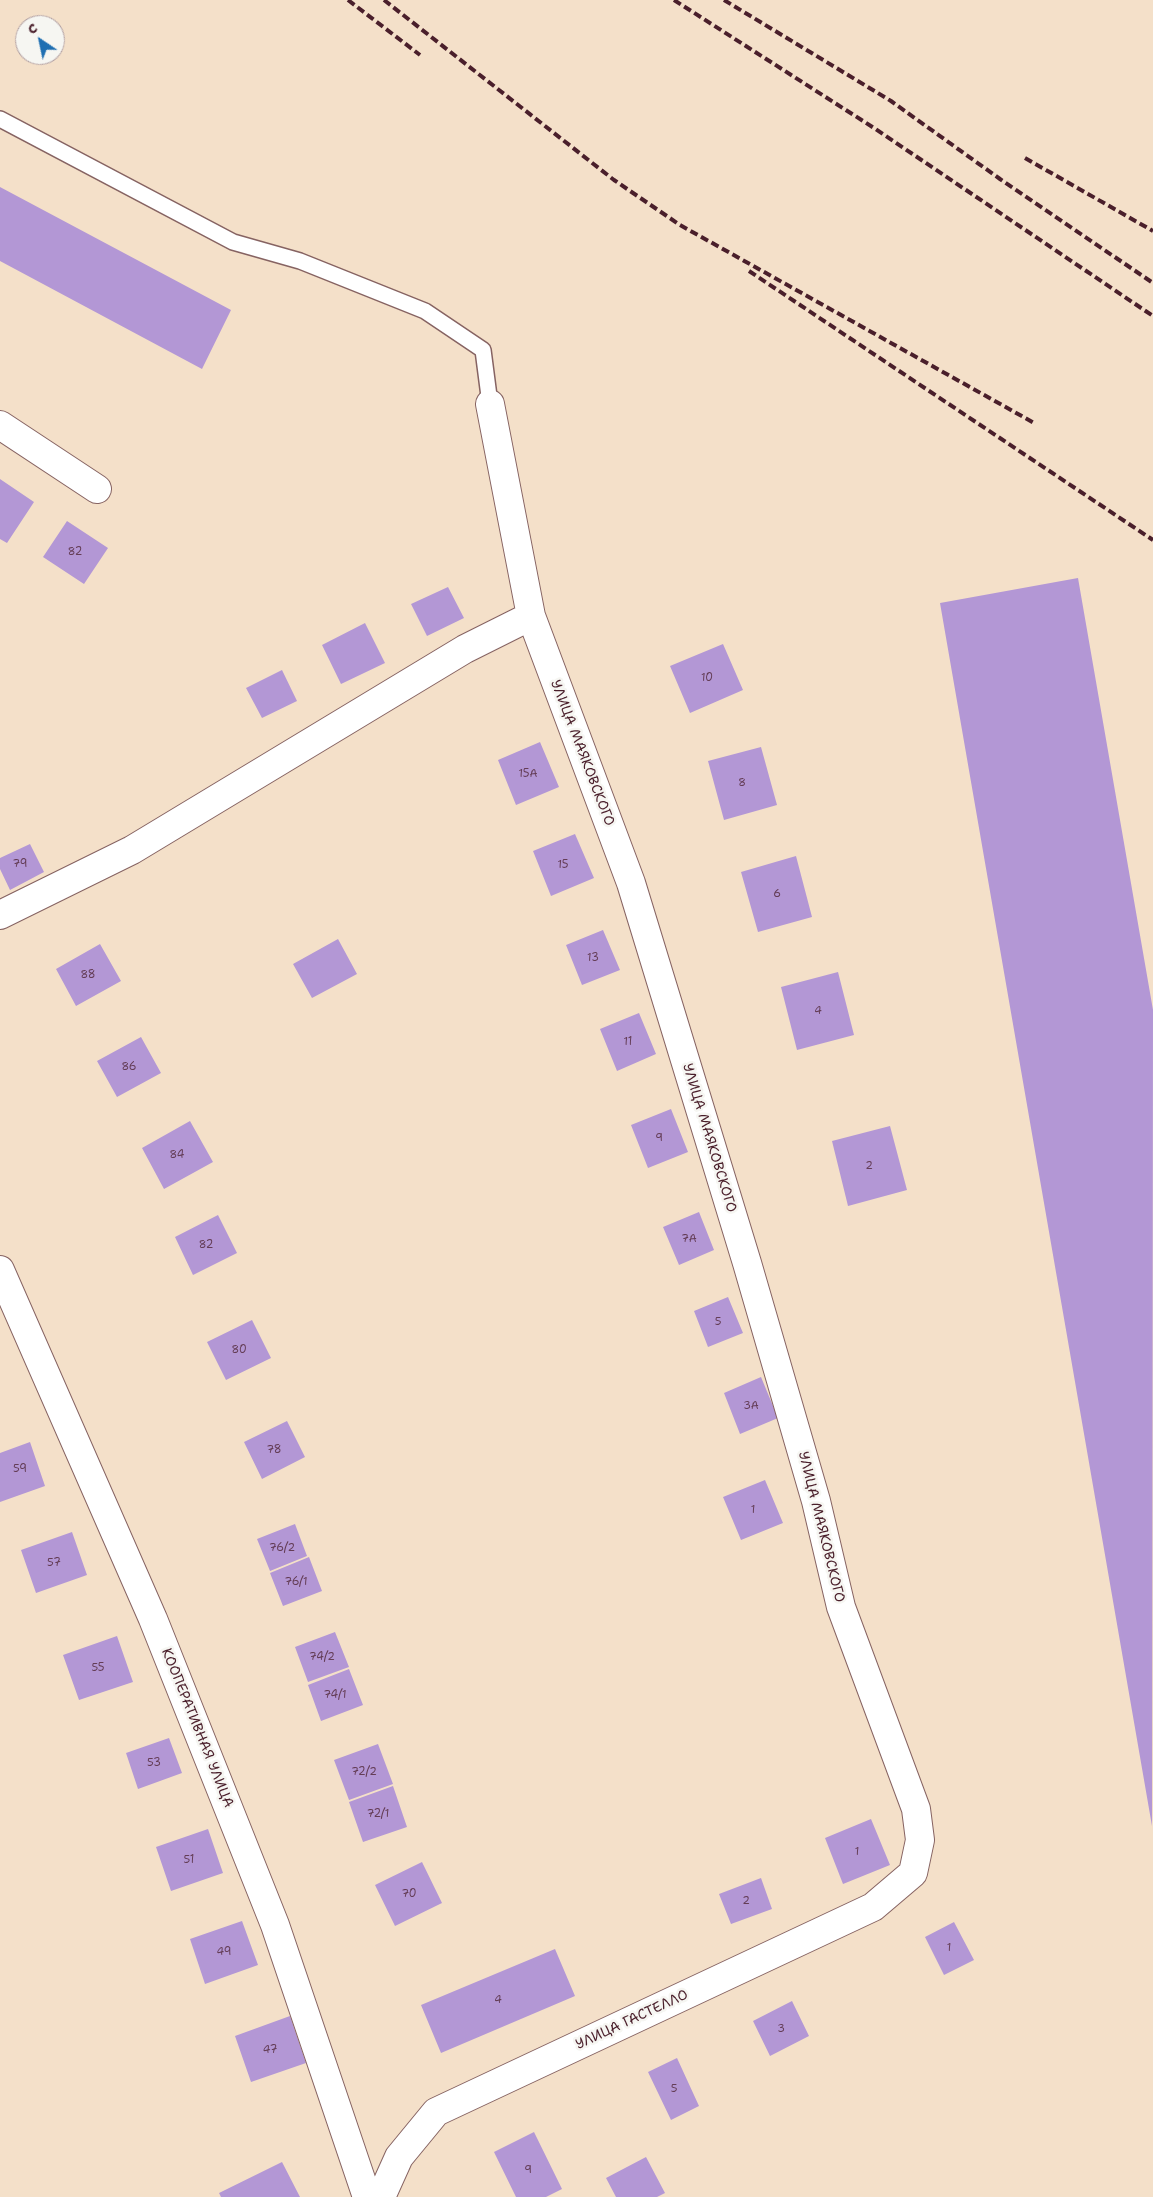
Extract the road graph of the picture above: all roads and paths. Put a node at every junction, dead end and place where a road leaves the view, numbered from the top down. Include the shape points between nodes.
1 (0, 119) edge
2 (490, 404) joint
3 (0, 425) edge
4 (97, 489) dead end
5 (531, 616) junction
6 (0, 915) edge
7 (0, 1270) edge
8 (913, 1872) joint
9 (367, 2197) edge
10 (381, 2197) edge

1 - 2 lane via 233,242 300,261 425,311 483,350
2 - 5 street, УЛИЦА МАЯКОВСКОГО
3 - 4 street
5 - 6 street via 465,649 132,850
5 - 8 street, УЛИЦА МАЯКОВСКОГО via 631,883 811,1482 841,1607 916,1809 920,1840
7 - 9 street, КООПЕРАТИВНАЯ УЛИЦА via 153,1619 275,1925
8 - 10 street, УЛИЦА ГАСТЕЛЛО via 873,1907 436,2112 399,2157

